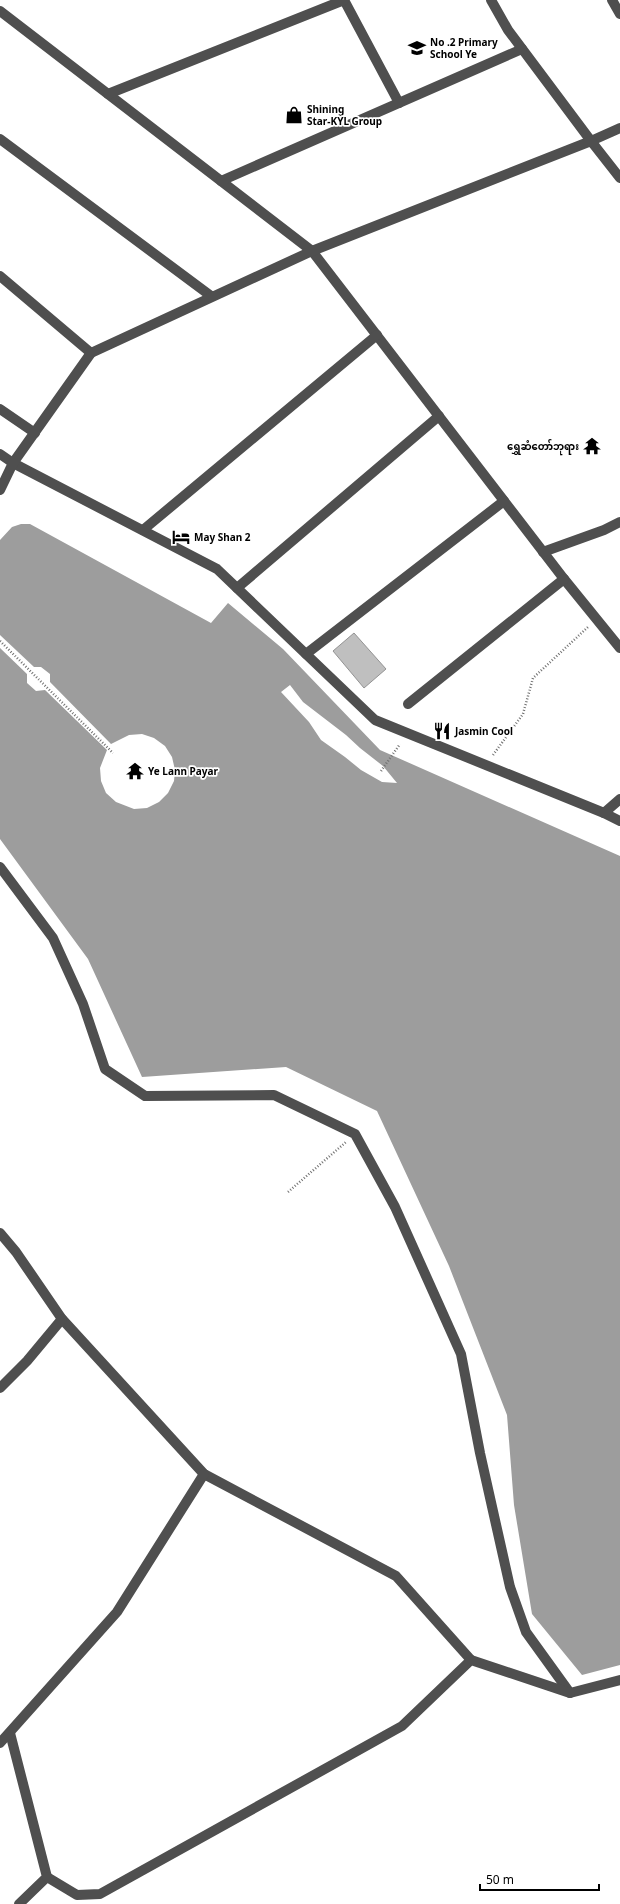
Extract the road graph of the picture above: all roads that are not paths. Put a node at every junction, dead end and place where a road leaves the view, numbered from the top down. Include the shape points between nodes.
1 (344, 0) edge
2 (491, 0) edge
3 (612, 0) edge
4 (0, 11) edge
5 (620, 14) edge
6 (522, 49) junction
7 (108, 94) junction
8 (399, 103) junction
9 (620, 128) edge
10 (0, 139) edge
11 (591, 141) junction
12 (620, 178) edge
13 (221, 181) junction
14 (312, 251) junction
15 (0, 276) edge
16 (211, 296) junction
17 (377, 335) junction
18 (91, 353) junction
19 (0, 409) edge
20 (439, 416) junction
21 (35, 433) junction
22 (0, 454) edge
23 (13, 463) junction
24 (0, 490) edge
25 (504, 501) junction
26 (620, 522) edge
27 (142, 530) junction
28 (543, 552) junction
29 (564, 579) junction
30 (237, 588) junction
31 (619, 646) edge
32 (306, 654) junction
33 (408, 704) dead end
34 (620, 799) edge
35 (604, 813) junction
36 (620, 821) edge
37 (0, 867) edge
38 (0, 1233) edge
39 (62, 1319) junction
40 (0, 1388) edge
41 (204, 1474) junction
42 (471, 1660) junction
43 (620, 1680) edge
44 (570, 1693) junction
45 (10, 1733) junction
46 (0, 1743) edge
47 (46, 1877) junction
48 (19, 1904) edge

1 - 7 street
1 - 8 street
2 - 6 street
3 - 5 street
4 - 7 street
6 - 8 street
6 - 11 street
7 - 13 street
8 - 13 street
9 - 11 street
10 - 16 street
11 - 12 street
11 - 14 street
13 - 14 street
14 - 16 street
14 - 17 street
15 - 18 street
16 - 18 street
17 - 20 street
17 - 27 street
18 - 21 street
19 - 21 street
20 - 25 street
20 - 30 street
21 - 23 street
22 - 23 street
23 - 24 street
23 - 27 street
25 - 28 street
25 - 32 street
26 - 28 street
27 - 30 street via 217,569
28 - 29 street
29 - 31 street
29 - 33 street
30 - 32 street
32 - 35 street via 375,720
34 - 35 street
35 - 36 street
37 - 44 street via 53,938 83,1004 105,1069 145,1096 274,1095 355,1134 395,1207 461,1354 510,1587 526,1632
38 - 39 street
39 - 40 street via 27,1361
39 - 41 street
41 - 42 street via 396,1576
41 - 45 street via 117,1612
42 - 44 street
42 - 47 street via 402,1726 100,1894 77,1894
43 - 44 street
45 - 46 street
45 - 47 street
47 - 48 street

